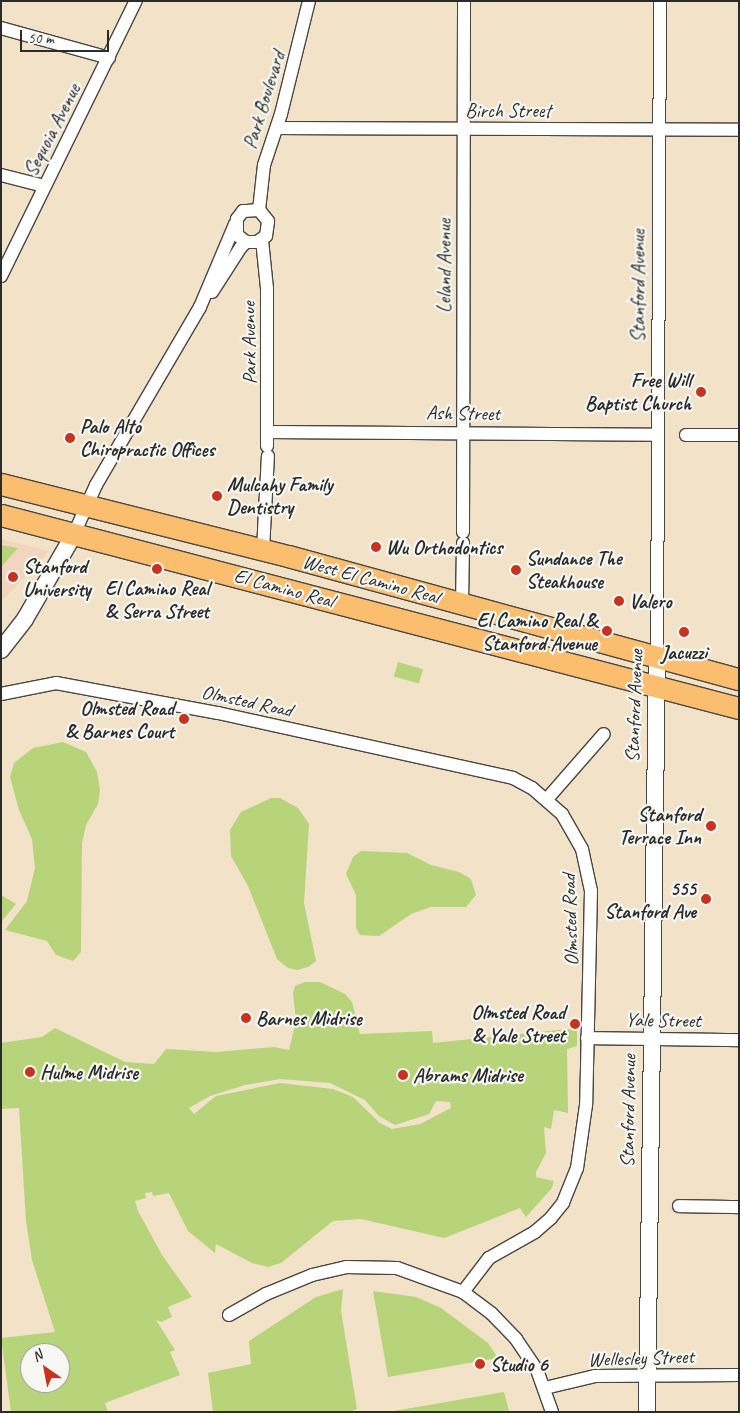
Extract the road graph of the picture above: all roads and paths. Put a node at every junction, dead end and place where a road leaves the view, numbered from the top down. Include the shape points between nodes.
1 (136, 1) edge
2 (309, 1) edge
3 (464, 1) edge
4 (660, 1) edge
5 (1, 28) edge
6 (109, 58) junction
7 (277, 128) junction
8 (464, 128) junction
9 (660, 130) junction
10 (739, 130) edge
11 (1, 175) edge
12 (44, 186) junction
13 (259, 210) junction
14 (235, 224) junction
15 (262, 240) junction
16 (246, 242) junction
17 (1, 276) edge
18 (200, 307) junction
19 (463, 431) junction
20 (268, 432) junction
21 (658, 435) junction
22 (686, 435) dead end
23 (739, 435) edge
24 (1, 484) edge
25 (86, 506) junction
26 (1, 515) edge
27 (74, 534) junction
28 (263, 550) junction
29 (462, 604) junction
30 (1, 650) edge
31 (656, 655) junction
32 (739, 679) edge
33 (654, 684) junction
34 (1, 694) edge
35 (739, 708) edge
36 (604, 734) dead end
37 (547, 799) junction
38 (587, 1038) junction
39 (650, 1039) junction
40 (739, 1040) edge
41 (679, 1206) dead end
42 (739, 1207) edge
43 (463, 1292) junction
44 (229, 1315) dead end
45 (647, 1375) junction
46 (739, 1375) edge
47 (545, 1388) junction
48 (552, 1412) edge
49 (647, 1412) edge

1 - 6 street, Sequoia Avenue
2 - 7 street, Park Boulevard
3 - 8 street, Leland Avenue
4 - 9 street, Stanford Avenue
5 - 6 street
6 - 12 street, Sequoia Avenue
7 - 8 street, Birch Street
7 - 13 street, Park Boulevard via 264,165
8 - 9 street, Birch Street
8 - 19 street, Leland Avenue
9 - 10 street, Birch Street
9 - 21 street, Stanford Avenue
11 - 12 street
12 - 17 street, Sequoia Avenue
13 - 14 street via 244,211
13 - 15 street, Park Boulevard via 269,226
14 - 16 street via 237,235
14 - 18 street
15 - 16 street
15 - 20 street, Park Avenue via 267,288
16 - 18 street
18 - 25 street
19 - 20 street, Ash Street
19 - 21 street, Ash Street
19 - 29 street, Leland Avenue
20 - 28 street, Park Avenue
21 - 31 street, Stanford Avenue
22 - 23 street
24 - 25 main road, West El Camino Real
25 - 27 street
25 - 28 main road, West El Camino Real
26 - 27 main road, El Camino Real
27 - 30 street via 29,612
27 - 33 main road, El Camino Real
28 - 29 main road, West El Camino Real
29 - 31 main road, West El Camino Real
31 - 32 main road, West El Camino Real
31 - 33 street, Stanford Avenue
33 - 35 main road
33 - 39 street, Stanford Avenue
34 - 37 street, Olmsted Road via 56,682 84,686 494,773 514,778
36 - 37 street
37 - 38 street, Olmsted Road via 574,831 588,869 590,965
38 - 39 street, Yale Street
38 - 43 street, Olmsted Road via 584,1134 571,1186 550,1218 535,1232 489,1258
39 - 40 street, Yale Street
39 - 45 street, Stanford Avenue
41 - 42 street
43 - 44 street via 397,1268 346,1267 295,1281
43 - 47 street via 492,1314 516,1339
45 - 46 street, Wellesley Street
45 - 47 street, Wellesley Street via 595,1376
45 - 49 street, Stanford Avenue
47 - 48 street

